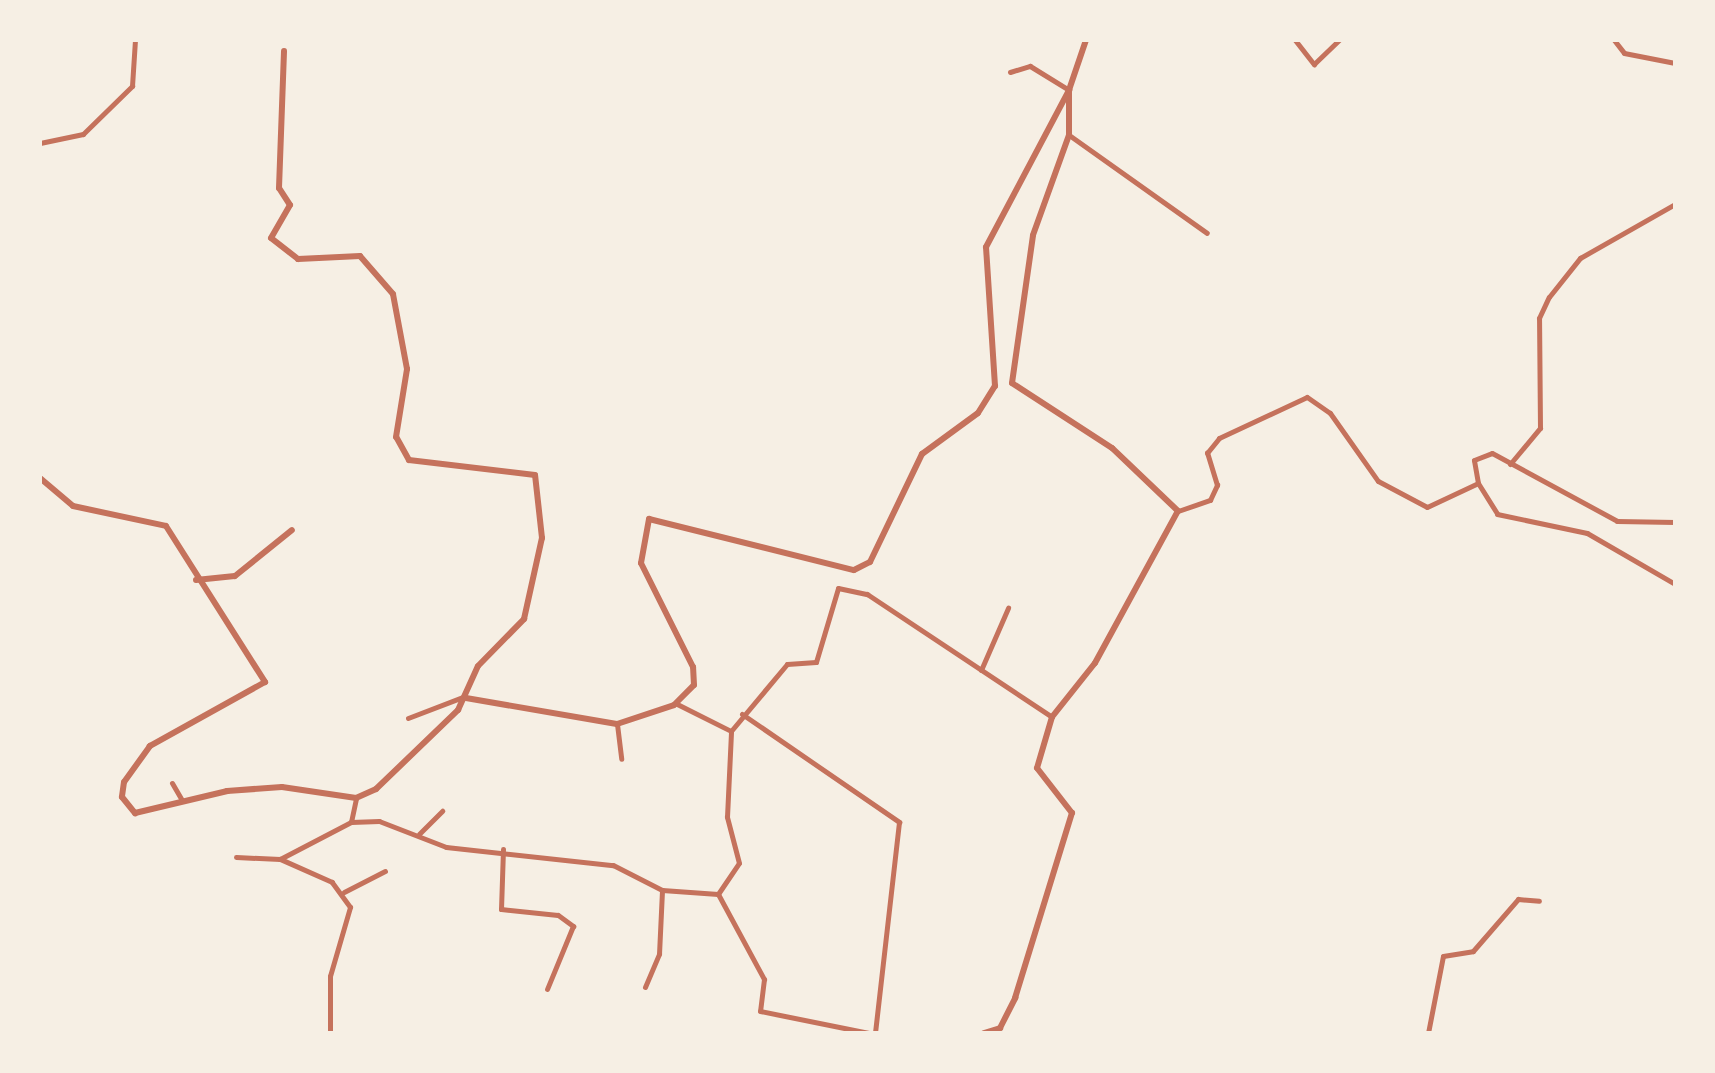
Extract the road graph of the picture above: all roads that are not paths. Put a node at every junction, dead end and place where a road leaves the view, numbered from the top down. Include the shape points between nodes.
1 (134, 40) edge
2 (1086, 40) edge
3 (1295, 40) edge
4 (1339, 40) edge
5 (1614, 40) edge
6 (284, 51) dead end
7 (1675, 63) edge
8 (1010, 72) dead end
9 (1069, 90) junction
10 (1069, 135) junction
11 (40, 143) edge
12 (1675, 204) edge
13 (1207, 233) dead end
14 (1510, 464) junction
15 (40, 478) edge
16 (1478, 483) junction
17 (1178, 510) junction
18 (1675, 522) edge
19 (292, 530) dead end
20 (196, 580) junction
21 (1675, 584) edge
22 (1008, 608) dead end
23 (981, 670) junction
24 (466, 698) junction
25 (674, 705) junction
26 (742, 714) junction
27 (408, 718) dead end
28 (1052, 718) junction
29 (617, 724) junction
30 (731, 731) junction
31 (621, 759) dead end
32 (172, 783) dead end
33 (356, 798) junction
34 (182, 800) junction
35 (442, 812) dead end
36 (351, 822) junction
37 (419, 834) junction
38 (503, 853) junction
39 (236, 857) dead end
40 (280, 859) junction
41 (385, 870) dead end
42 (662, 890) junction
43 (344, 892) junction
44 (718, 894) junction
45 (1539, 901) dead end
46 (645, 986) dead end
47 (547, 989) dead end
48 (330, 1033) edge
49 (872, 1033) edge
50 (984, 1033) edge
51 (1428, 1033) edge

1 - 11 street via 132,86 83,134
2 - 9 street
3 - 4 street via 1314,64
5 - 7 street via 1624,53
6 - 24 street via 279,188 290,205 271,238 298,259 360,256 385,281 404,328 396,437 409,460 511,466 536,479 535,596 478,666
8 - 9 street via 1030,66
9 - 10 street
9 - 25 street via 986,247 995,386 978,413 922,454 870,562 854,570 659,516 642,526 651,590 693,667 694,685
10 - 13 street
10 - 17 street via 1033,235 1012,382 1112,448
12 - 14 street via 1580,258 1549,297 1539,318 1540,428
14 - 16 street via 1482,453 1474,460
14 - 18 street via 1617,521
15 - 20 street via 74,506 166,526
16 - 17 street via 1427,507 1378,481 1330,413 1307,397 1218,438 1207,454 1216,485 1210,500
16 - 21 street via 1497,514 1587,533
17 - 28 street via 1104,648
19 - 20 street via 235,576
20 - 34 street via 265,682 192,716 150,746 124,782 122,798 135,813
22 - 23 street
23 - 26 street via 844,586 816,662 788,664
23 - 28 street
24 - 27 street
24 - 29 street
24 - 33 street via 406,766
25 - 29 street
25 - 30 street
26 - 30 street
26 - 49 street via 899,822
28 - 50 street via 1036,768 1072,813 1015,998 1000,1028
29 - 31 street
30 - 44 street via 727,817 738,863
32 - 34 street
33 - 34 street via 282,787
33 - 36 street
35 - 37 street
36 - 37 street
36 - 40 street
37 - 38 street
38 - 42 street via 613,865
38 - 47 street via 501,910 558,915 573,926
39 - 40 street
40 - 43 street
41 - 43 street
42 - 44 street
42 - 46 street via 659,954
43 - 48 street via 348,926 330,976
44 - 49 street via 764,979 760,1011
45 - 51 street via 1518,898 1473,951 1442,956

